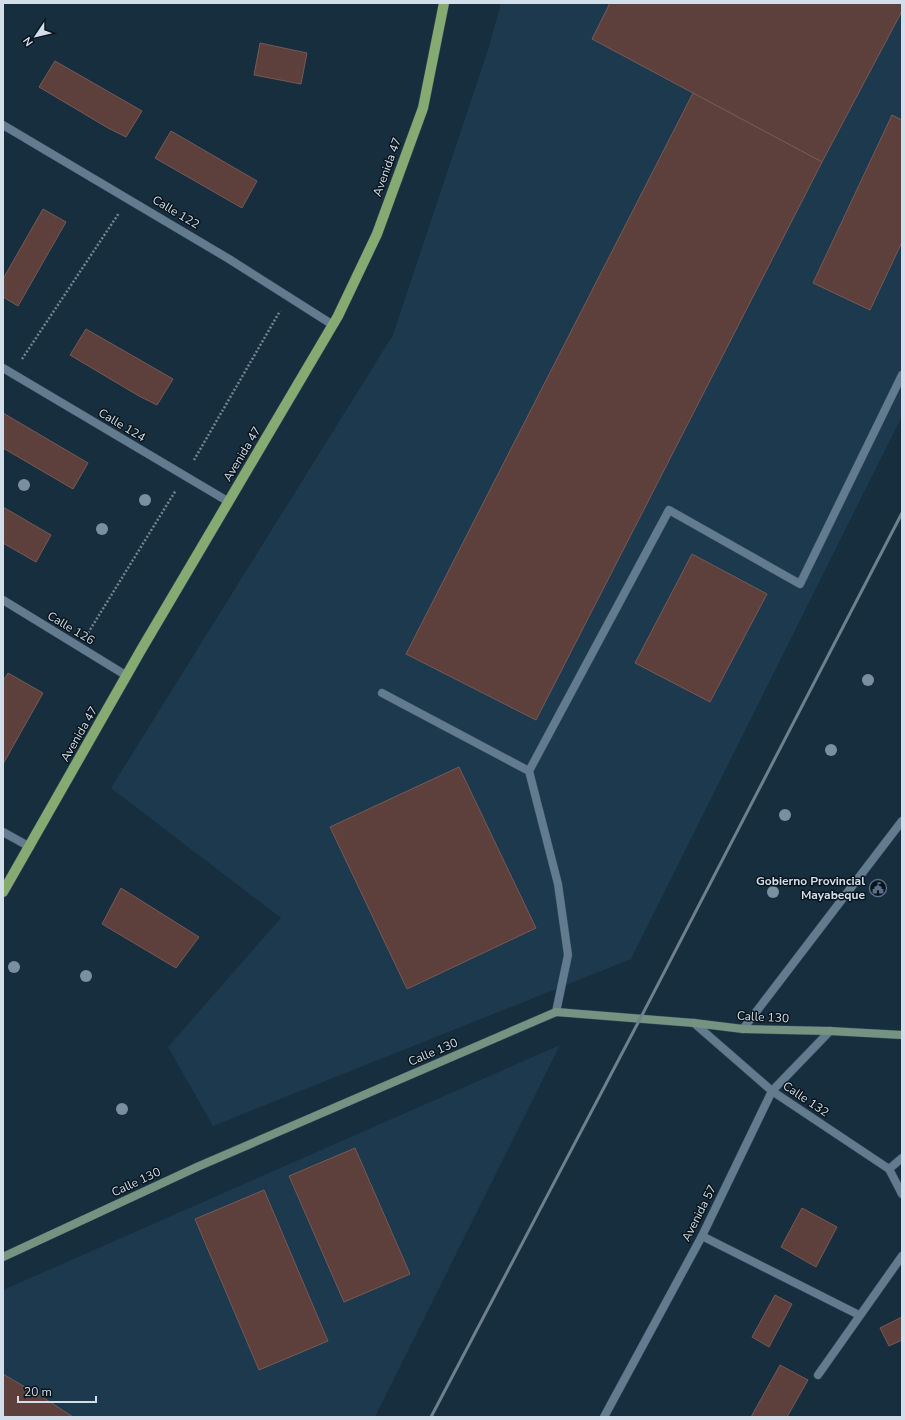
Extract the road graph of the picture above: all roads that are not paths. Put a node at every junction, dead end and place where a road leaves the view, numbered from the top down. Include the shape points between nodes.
1 (444, 3) edge
2 (3, 125) edge
3 (333, 325) junction
4 (3, 368) edge
5 (902, 375) edge
6 (229, 502) junction
7 (3, 600) edge
8 (127, 676) junction
9 (382, 692) dead end
10 (529, 770) junction
11 (902, 821) edge
12 (3, 832) edge
13 (30, 846) junction
14 (3, 892) edge
15 (556, 1012) junction
16 (694, 1023) junction
17 (743, 1029) junction
18 (830, 1031) junction
19 (902, 1035) edge
20 (772, 1091) junction
21 (902, 1158) edge
22 (889, 1169) junction
23 (902, 1194) edge
24 (702, 1236) junction
25 (902, 1256) edge
26 (3, 1257) edge
27 (859, 1315) junction
28 (818, 1374) dead end
29 (604, 1417) edge

1 - 3 main road, Avenida 47 via 422,108 377,234
2 - 3 street, Calle 122 via 129,198
3 - 6 main road, Avenida 47
4 - 6 street, Calle 124
5 - 10 street via 800,584 669,510
6 - 8 main road, Avenida 47
7 - 8 street, Calle 126
8 - 13 main road, Avenida 47
9 - 10 street
10 - 15 street via 558,884 568,955
11 - 17 street
12 - 13 street
13 - 14 main road, Avenida 47
15 - 16 main road, Calle 130
15 - 26 main road, Calle 130 via 197,1167
16 - 17 main road, Calle 130
16 - 20 street, Calle 132
17 - 18 main road, Calle 130
18 - 19 main road, Calle 130
18 - 20 street, Avenida 57
20 - 22 street, Calle 132
20 - 24 street, Avenida 57
21 - 22 street
22 - 23 street, Calle 132
24 - 27 street
24 - 29 street, Avenida 57
25 - 27 street
27 - 28 street

